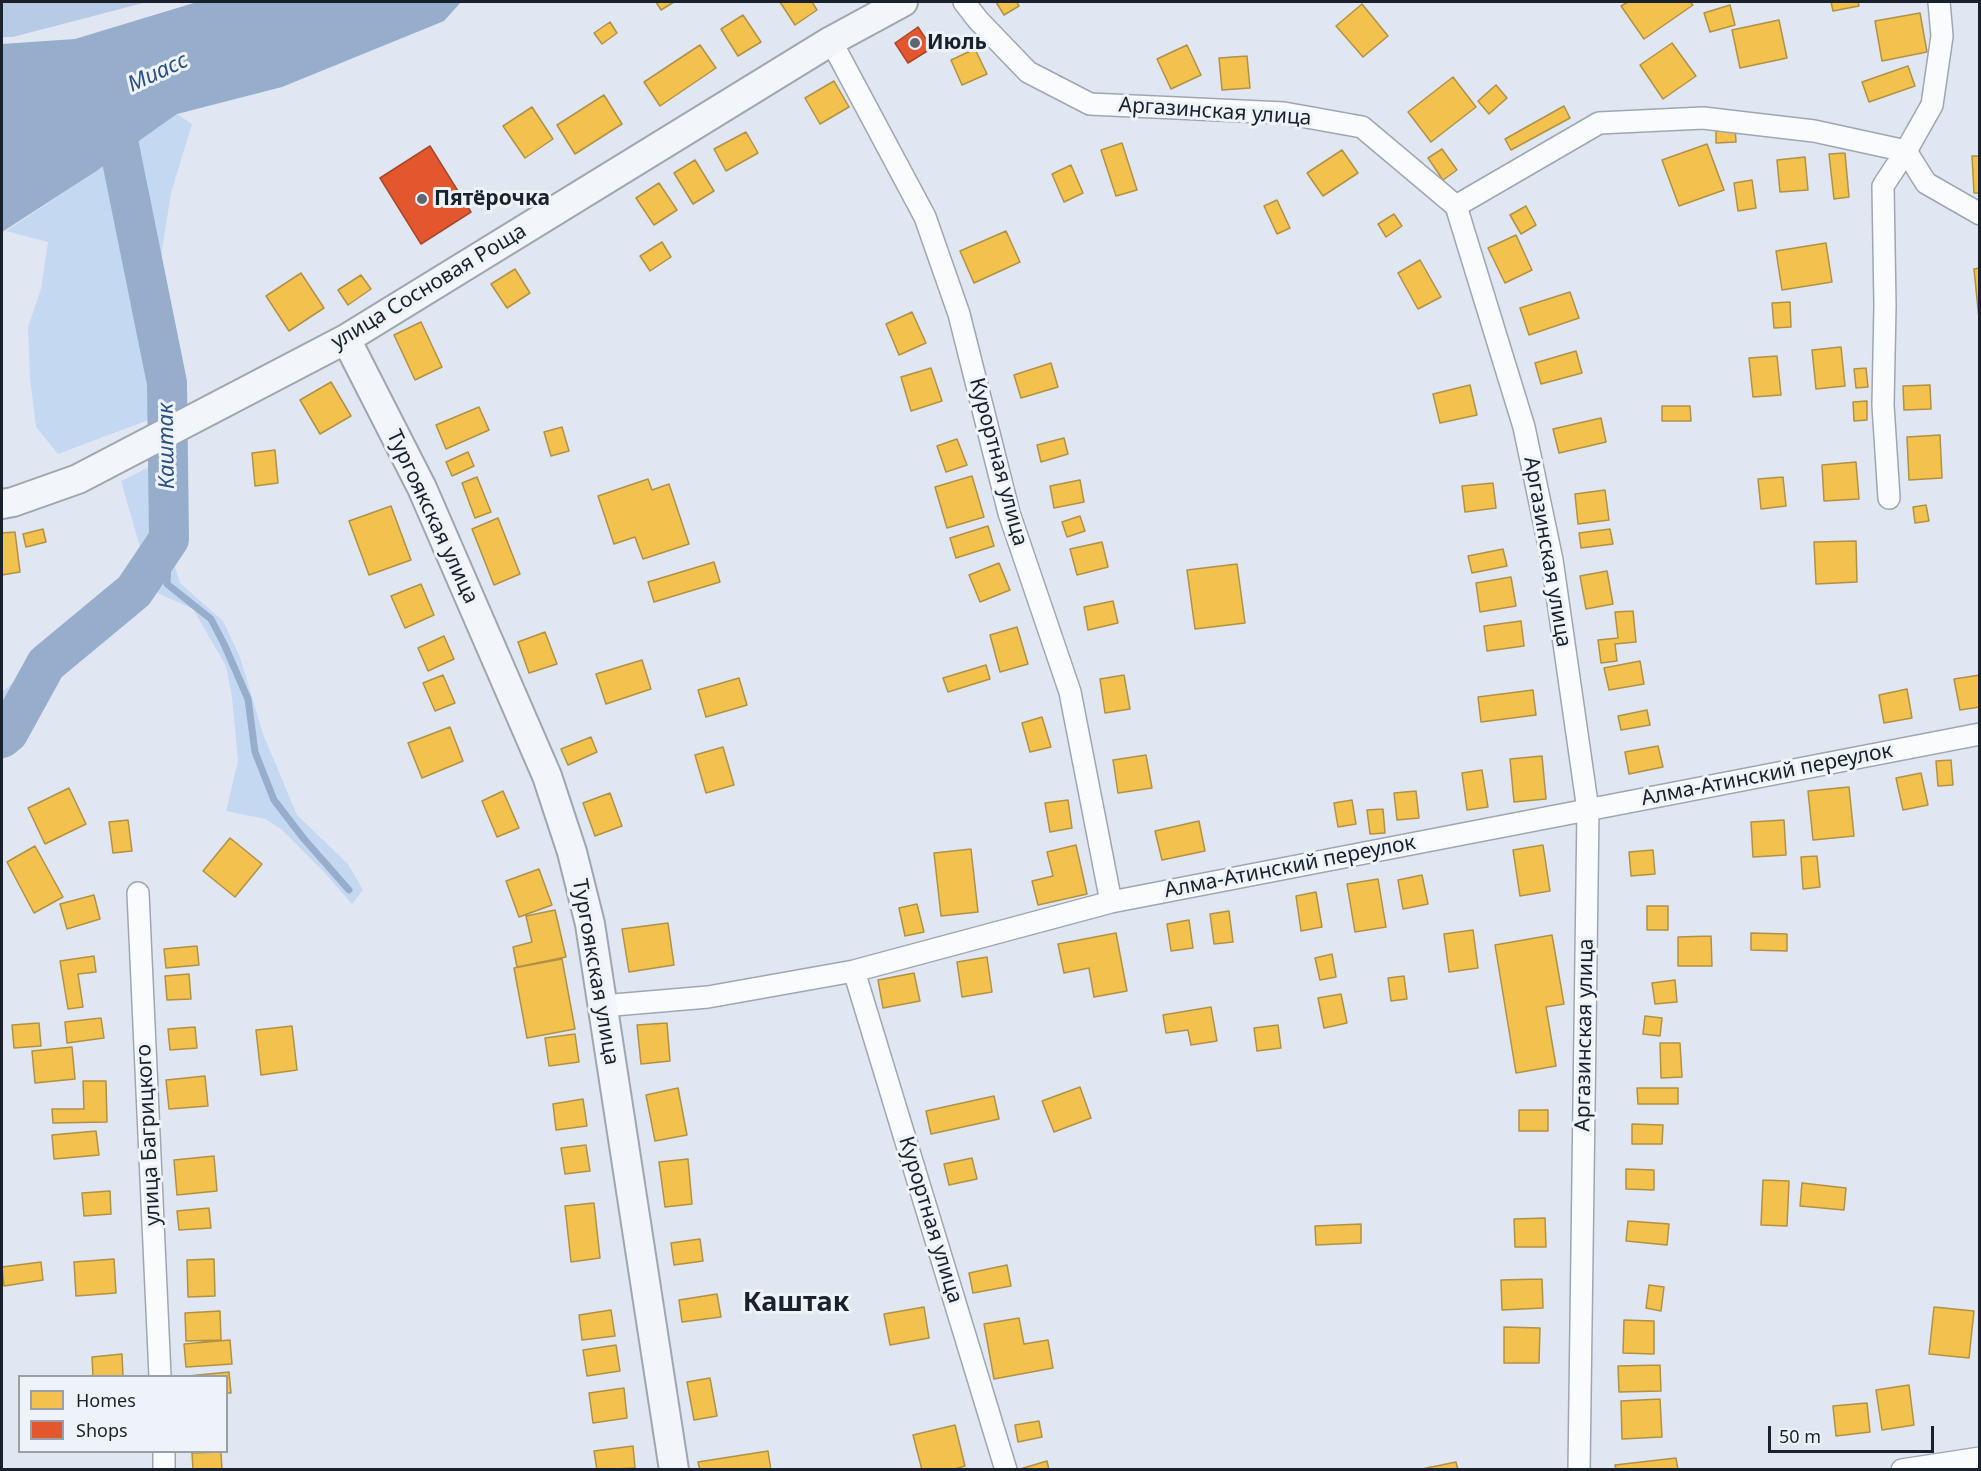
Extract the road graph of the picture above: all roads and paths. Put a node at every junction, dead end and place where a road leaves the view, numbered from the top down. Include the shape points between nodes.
1 (903, 2) edge
2 (964, 2) edge
3 (1939, 2) edge
4 (831, 41) junction
5 (1906, 151) junction
6 (1456, 206) junction
7 (1980, 214) edge
8 (346, 339) junction
9 (1889, 498) dead end
10 (2, 504) edge
11 (1980, 734) edge
12 (1588, 810) junction
13 (138, 893) dead end
14 (1112, 902) junction
15 (854, 971) junction
16 (603, 1006) junction
17 (160, 1375) edge
18 (164, 1453) edge
19 (1980, 1458) edge
20 (164, 1470) edge
21 (674, 1470) edge
22 (1006, 1470) edge
23 (1580, 1470) edge
24 (1902, 1470) edge

1 - 4 main road, улица Сосновая Роща
2 - 6 street, Аргазинская улица via 1028,72 1090,104 1284,113 1362,127
3 - 5 street via 1942,36 1932,105
4 - 8 main road, улица Сосновая Роща
4 - 14 street, Курортная улица via 925,217 958,314 1009,513 1070,692
5 - 6 street via 1814,131 1703,118 1599,123
5 - 7 street via 1926,183
5 - 9 street via 1883,186 1883,405
6 - 12 street, Аргазинская улица via 1524,426 1552,560
8 - 10 main road, улица Сосновая Роща via 78,479
8 - 16 main road, Тургоякская улица via 422,489 547,776 591,924
11 - 12 street, Алма-Атинский переулок
12 - 14 street, Алма-Атинский переулок
12 - 23 street, Аргазинская улица
13 - 17 street, улица Багрицкого
14 - 15 street, Алма-Атинский переулок
15 - 16 street, Алма-Атинский переулок via 708,997
15 - 22 street, Курортная улица
16 - 21 main road, Тургоякская улица
18 - 20 street
19 - 24 street

